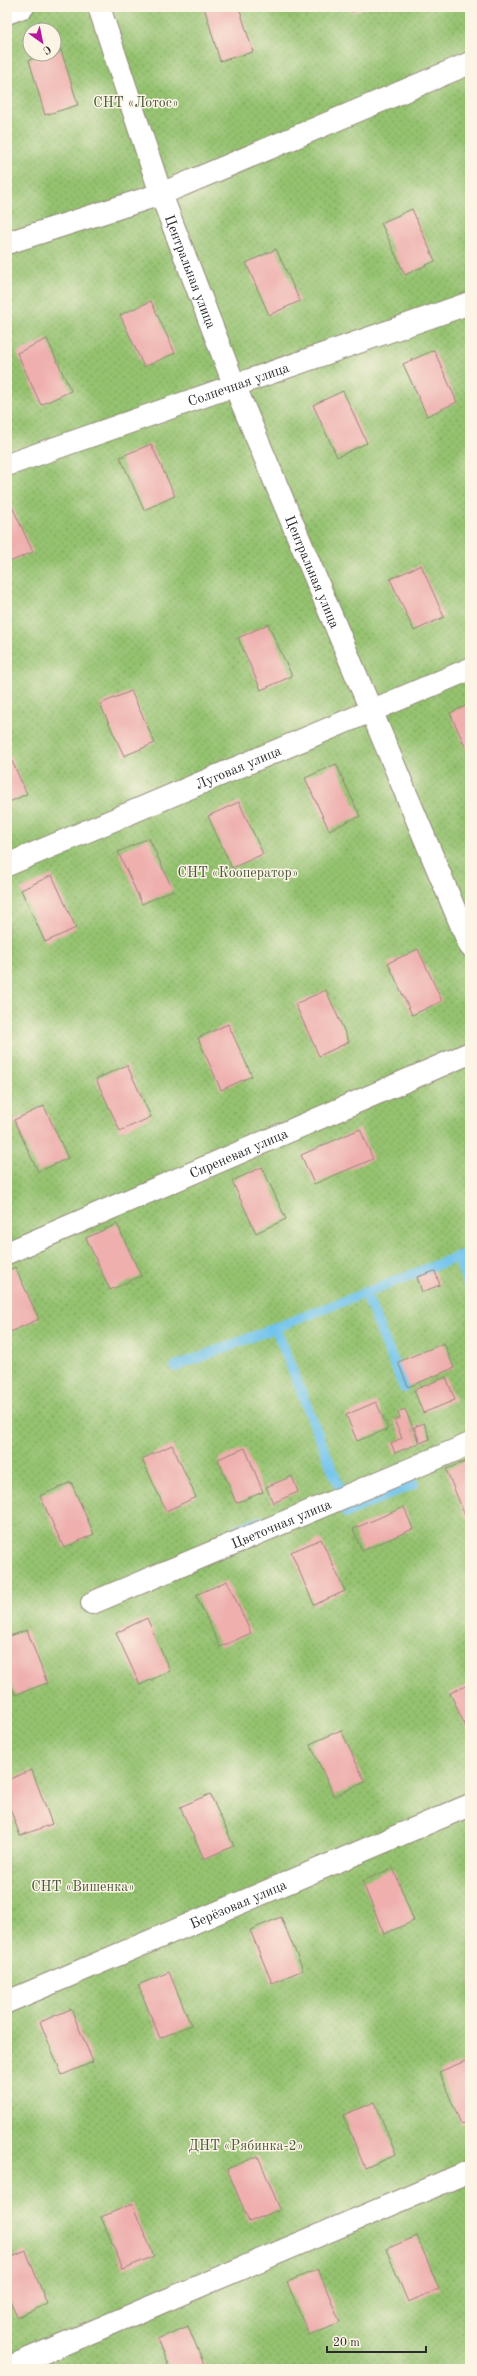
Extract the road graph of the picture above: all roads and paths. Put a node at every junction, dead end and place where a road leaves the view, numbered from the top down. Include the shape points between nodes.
1 (23, 7) edge
2 (99, 7) edge
3 (7, 13) edge
4 (470, 63) edge
5 (161, 194) junction
6 (7, 243) edge
7 (470, 303) edge
8 (234, 384) junction
9 (7, 465) edge
10 (470, 669) edge
11 (372, 711) junction
12 (7, 865) edge
13 (470, 946) edge
14 (470, 1053) edge
15 (7, 1253) edge
16 (470, 1444) edge
17 (92, 1603) dead end
18 (470, 1805) edge
19 (7, 2002) edge
20 (470, 2171) edge
21 (7, 2368) edge

1 - 3 street
2 - 5 street, Центральная улица
4 - 5 street
5 - 6 street
5 - 8 street, Центральная улица
7 - 8 street, Солнечная улица
8 - 9 street, Солнечная улица
8 - 11 street, Центральная улица
10 - 11 street, Луговая улица
11 - 12 street, Луговая улица
11 - 13 street, Центральная улица
14 - 15 street, Сиреневая улица
16 - 17 street, Цветочная улица
18 - 19 street, Берёзовая улица
20 - 21 street

